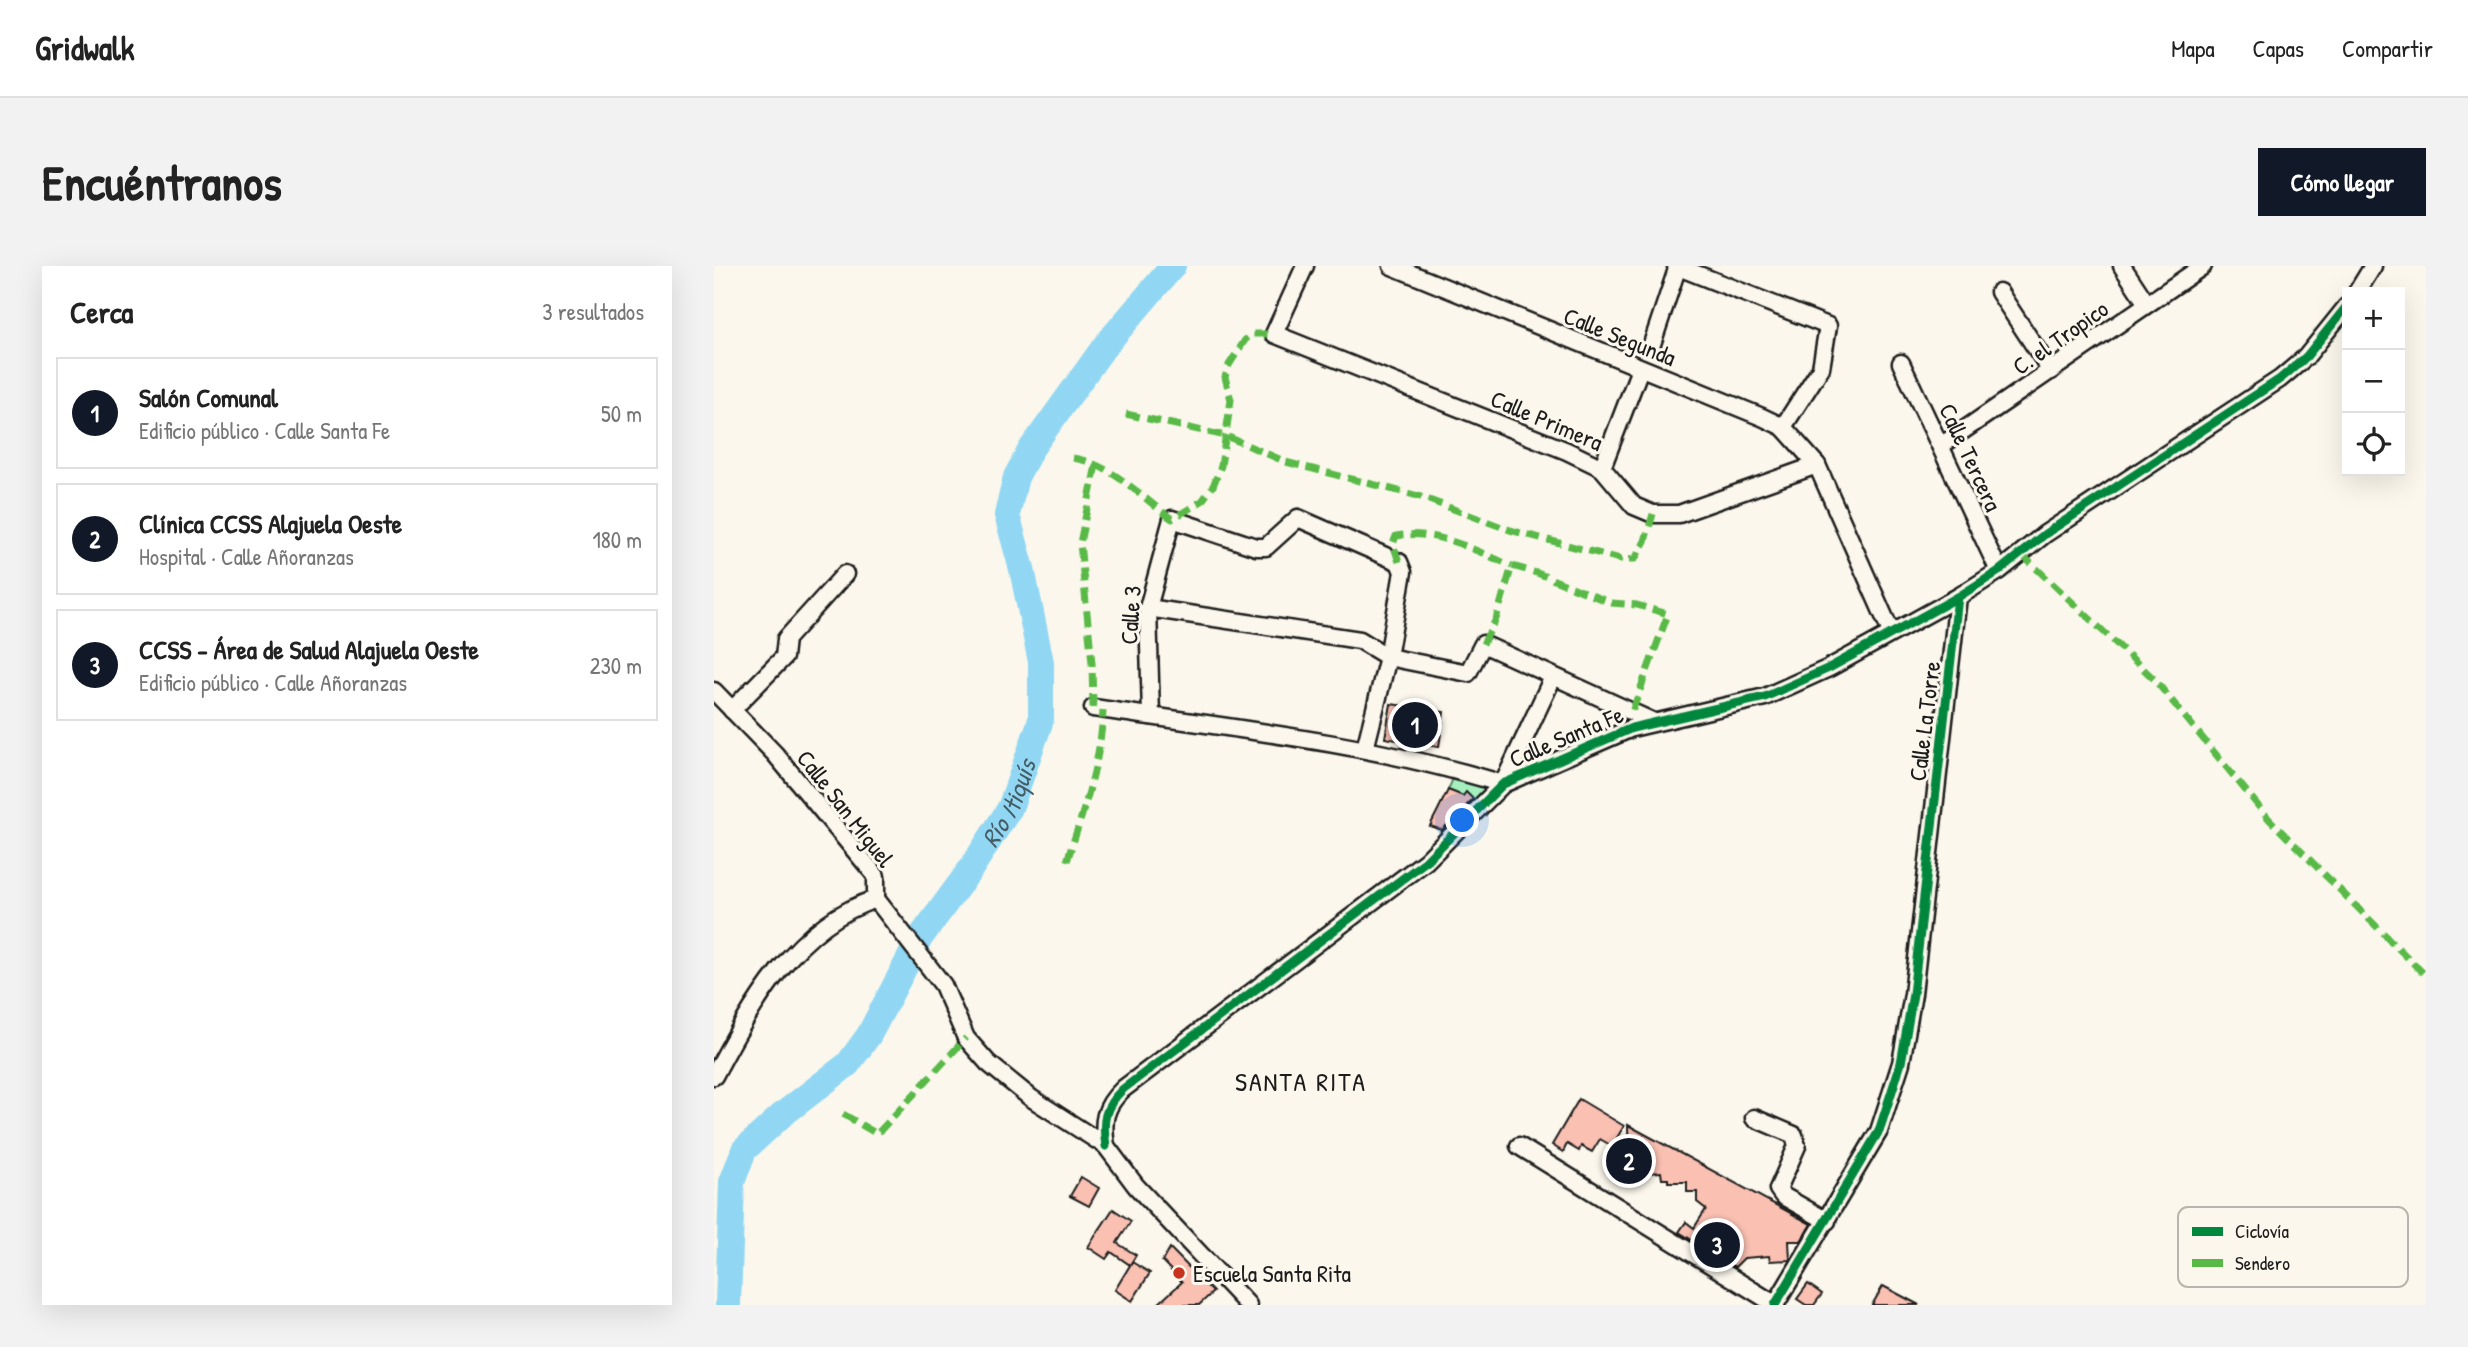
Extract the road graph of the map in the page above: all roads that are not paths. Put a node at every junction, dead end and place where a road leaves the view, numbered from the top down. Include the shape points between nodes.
1 (1305, 266) edge
2 (1392, 266) edge
3 (1678, 266) edge
4 (2122, 266) edge
5 (2203, 266) edge
6 (2373, 266) edge
7 (2360, 287) edge
8 (1999, 292) dead end
9 (2147, 304) junction
10 (2342, 312) edge
11 (1652, 344) dead end
12 (1901, 363) dead end
13 (1640, 369) junction
14 (2052, 371) junction
15 (1783, 427) junction
16 (1942, 445) junction
17 (1817, 465) junction
18 (1602, 468) junction
19 (1999, 571) junction
20 (845, 575) dead end
21 (1958, 597) junction
22 (1148, 608) junction
23 (1891, 632) junction
24 (1388, 657) junction
25 (1553, 677) junction
26 (714, 691) edge
27 (1093, 708) dead end
28 (732, 710) junction
29 (1151, 716) junction
30 (1654, 722) junction
31 (1364, 749) junction
32 (1503, 784) junction
33 (876, 899) junction
34 (714, 1076) edge
35 (1754, 1118) dead end
36 (1106, 1146) junction
37 (1520, 1146) dead end
38 (1827, 1221) junction
39 (1248, 1305) edge
40 (1775, 1305) edge

1 - 18 street, Calle Primera via 1274,334
2 - 13 street, Calle Segunda
3 - 11 street
3 - 15 street via 1828,326 1821,368
4 - 9 street
5 - 9 street, C. el Tropico
6 - 7 street
8 - 14 street
9 - 14 street, C. el Tropico
10 - 19 street via 2306,357 2280,379 2045,534
12 - 16 street, Calle Tercera
13 - 15 street, Calle Segunda
13 - 18 street
14 - 16 street, C. el Tropico
15 - 17 street, Calle Segunda
16 - 19 street, Calle Tercera
17 - 18 street, Calle Primera via 1679,514 1653,514 1634,506
17 - 23 street
19 - 21 street
20 - 28 street via 786,639 784,657
21 - 23 street, Calle Santa Fe
21 - 38 street, Calle La Torre via 1913,995 1900,1063 1879,1131
22 - 24 street via 1360,640
22 - 24 street, Calle 3 via 1172,519 1266,547 1298,518 1399,562 1403,572
22 - 29 street, Calle 3
23 - 30 street, Calle Santa Fe via 1829,668 1765,697
24 - 25 street via 1468,673 1483,644
24 - 31 street
25 - 30 street
25 - 32 street
26 - 28 street, Calle San Miguel
27 - 29 street
28 - 33 street, Calle San Miguel via 775,754 876,876
29 - 31 street
30 - 32 street, Calle Santa Fe
31 - 32 street
32 - 36 street, Calle Santa Fe via 1426,861 1123,1089 1104,1115
33 - 34 street, Calle San Miguel via 855,906 813,932 790,956
33 - 36 street via 931,967 966,1038 988,1063 1031,1098
35 - 38 street via 1794,1135 1797,1146 1779,1189 1783,1196
36 - 39 street via 1136,1186
37 - 40 street
38 - 40 street, Calle La Torre

